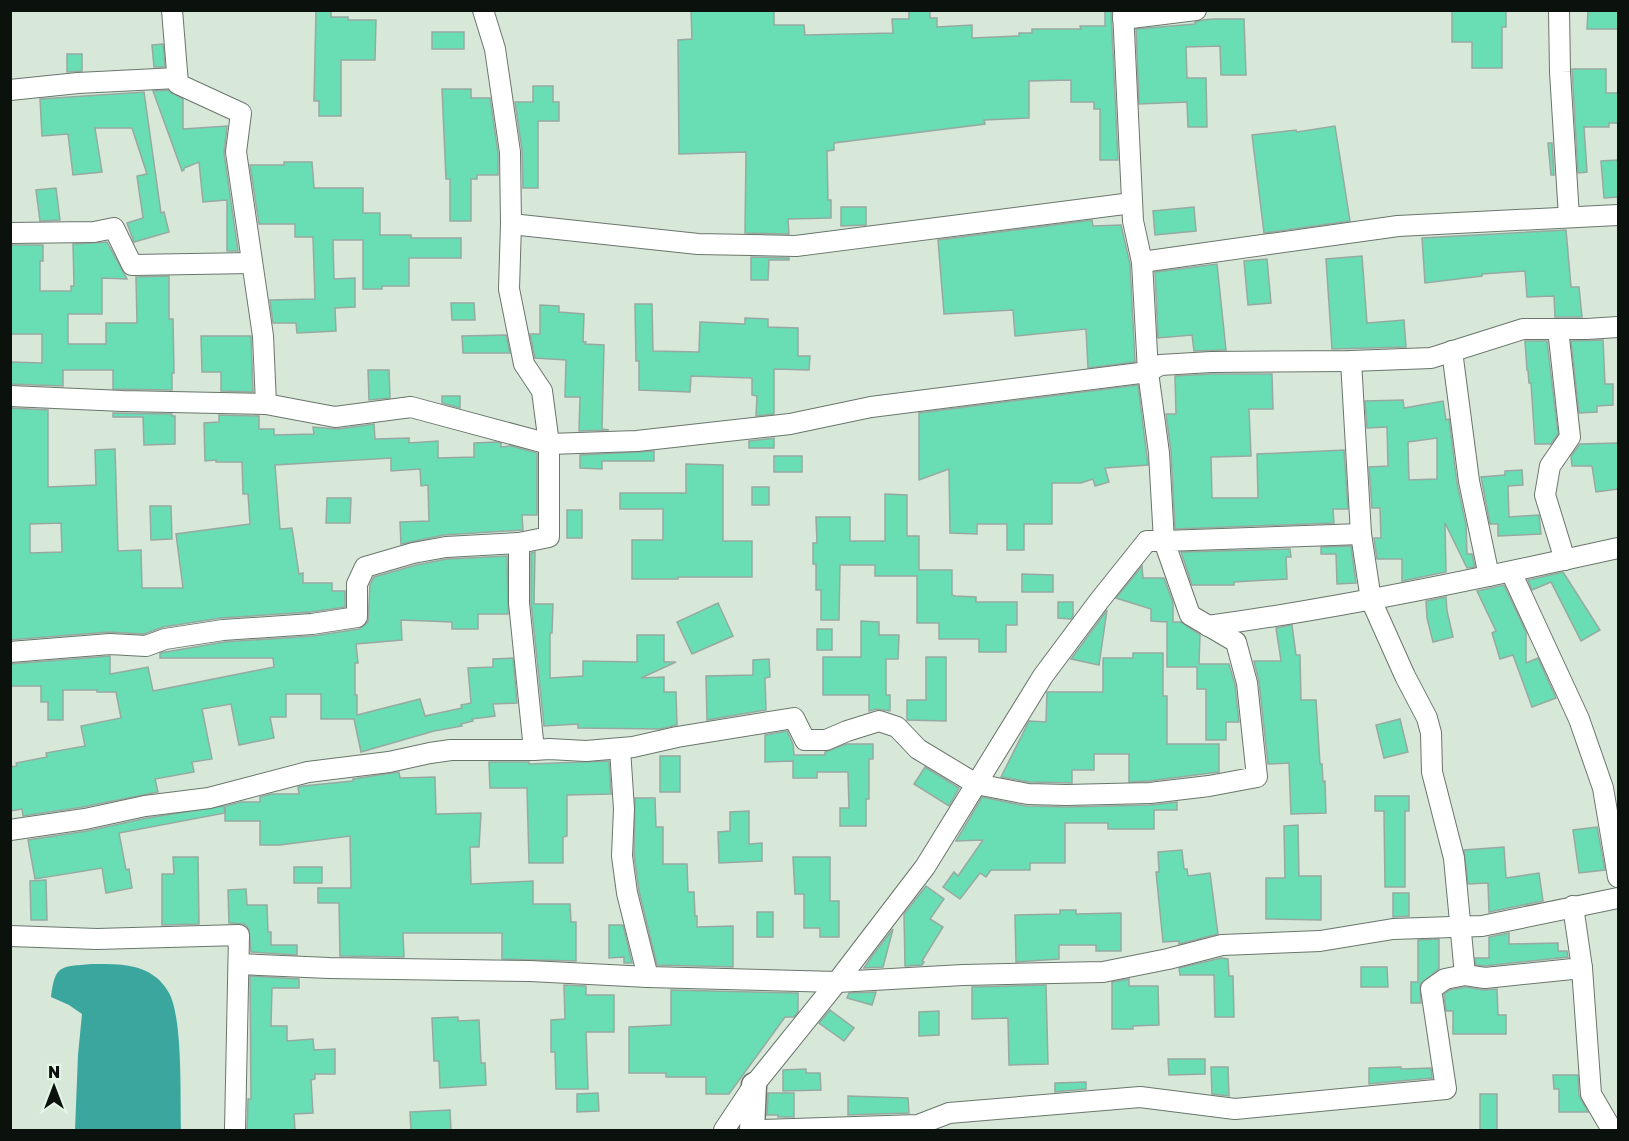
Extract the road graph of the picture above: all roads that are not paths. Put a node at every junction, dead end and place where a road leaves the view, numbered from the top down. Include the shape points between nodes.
1 (172, 10) edge
2 (483, 10) edge
3 (1196, 10) edge
4 (1559, 10) edge
5 (1123, 15) edge
6 (177, 78) junction
7 (10, 90) edge
8 (1132, 203) junction
9 (1618, 215) edge
10 (1569, 216) junction
11 (511, 224) junction
12 (10, 233) edge
13 (1142, 262) junction
14 (252, 263) junction
15 (1618, 327) edge
16 (1558, 329) junction
17 (1452, 351) junction
18 (1351, 361) junction
19 (1148, 372) junction
20 (10, 396) edge
21 (266, 404) junction
22 (549, 444) junction
23 (1361, 534) junction
24 (1164, 541) junction
25 (519, 543) junction
26 (1618, 548) edge
27 (1565, 560) junction
28 (1511, 572) junction
29 (1489, 576) junction
30 (1371, 600) junction
31 (1208, 626) junction
32 (10, 652) edge
33 (620, 749) junction
34 (534, 750) junction
35 (976, 784) junction
36 (10, 830) edge
37 (1618, 877) edge
38 (1618, 897) edge
39 (1573, 906) junction
40 (1462, 926) junction
41 (10, 936) edge
42 (238, 964) junction
43 (1582, 968) junction
44 (1465, 975) junction
45 (648, 977) junction
46 (837, 982) junction
47 (754, 1085) junction
48 (235, 1131) edge
49 (724, 1131) edge
50 (752, 1131) edge
51 (761, 1131) edge
52 (1612, 1131) edge

1 - 6 street
2 - 11 street via 495,49 510,152
3 - 5 street
4 - 10 street
5 - 8 street
6 - 7 street
6 - 14 street via 178,84 241,113 236,152
8 - 11 street via 796,246 698,244
8 - 13 street
9 - 10 street
10 - 13 street via 1398,226
11 - 22 street via 508,289 524,364 542,391
12 - 14 street via 94,232 114,228 132,265
13 - 19 street
14 - 21 street via 263,336
15 - 16 street
16 - 17 street via 1522,329
16 - 27 street via 1570,437 1550,466 1545,495
17 - 18 street via 1431,358
17 - 29 street via 1469,481
18 - 19 street via 1211,362 1160,365
18 - 23 street
19 - 22 street via 871,407 790,424 637,441
19 - 24 street via 1159,453
20 - 21 street
21 - 22 street via 335,417 411,407
22 - 25 street via 549,537
23 - 24 street
23 - 30 street
24 - 31 street via 1190,615
24 - 35 street via 1147,541 1098,601 1043,676
25 - 32 street via 446,547 365,567 357,584 357,617 223,630 146,646 110,644
25 - 34 street via 519,603
26 - 27 street
27 - 28 street
28 - 29 street
28 - 37 street via 1579,719 1603,788
29 - 30 street
30 - 31 street
30 - 40 street via 1428,718 1432,772 1454,858
31 - 35 street via 1236,642 1247,682 1257,777 1150,793 1028,794
33 - 34 street
33 - 35 street via 794,718 805,740 826,740 879,721 897,727 918,749
33 - 45 street via 622,856
34 - 36 street via 430,753 308,772 209,798
35 - 46 street via 925,867
38 - 39 street
39 - 40 street via 1482,926
39 - 43 street
40 - 44 street
40 - 46 street via 1222,945 1103,972
41 - 42 street via 97,939 239,935
42 - 45 street via 530,970
42 - 48 street
43 - 44 street via 1485,978
43 - 52 street via 1591,1095
44 - 51 street via 1445,979 1431,989 1446,1089 1235,1109 1140,1097 949,1113 918,1125
45 - 46 street
46 - 47 street
47 - 49 street
47 - 50 street

